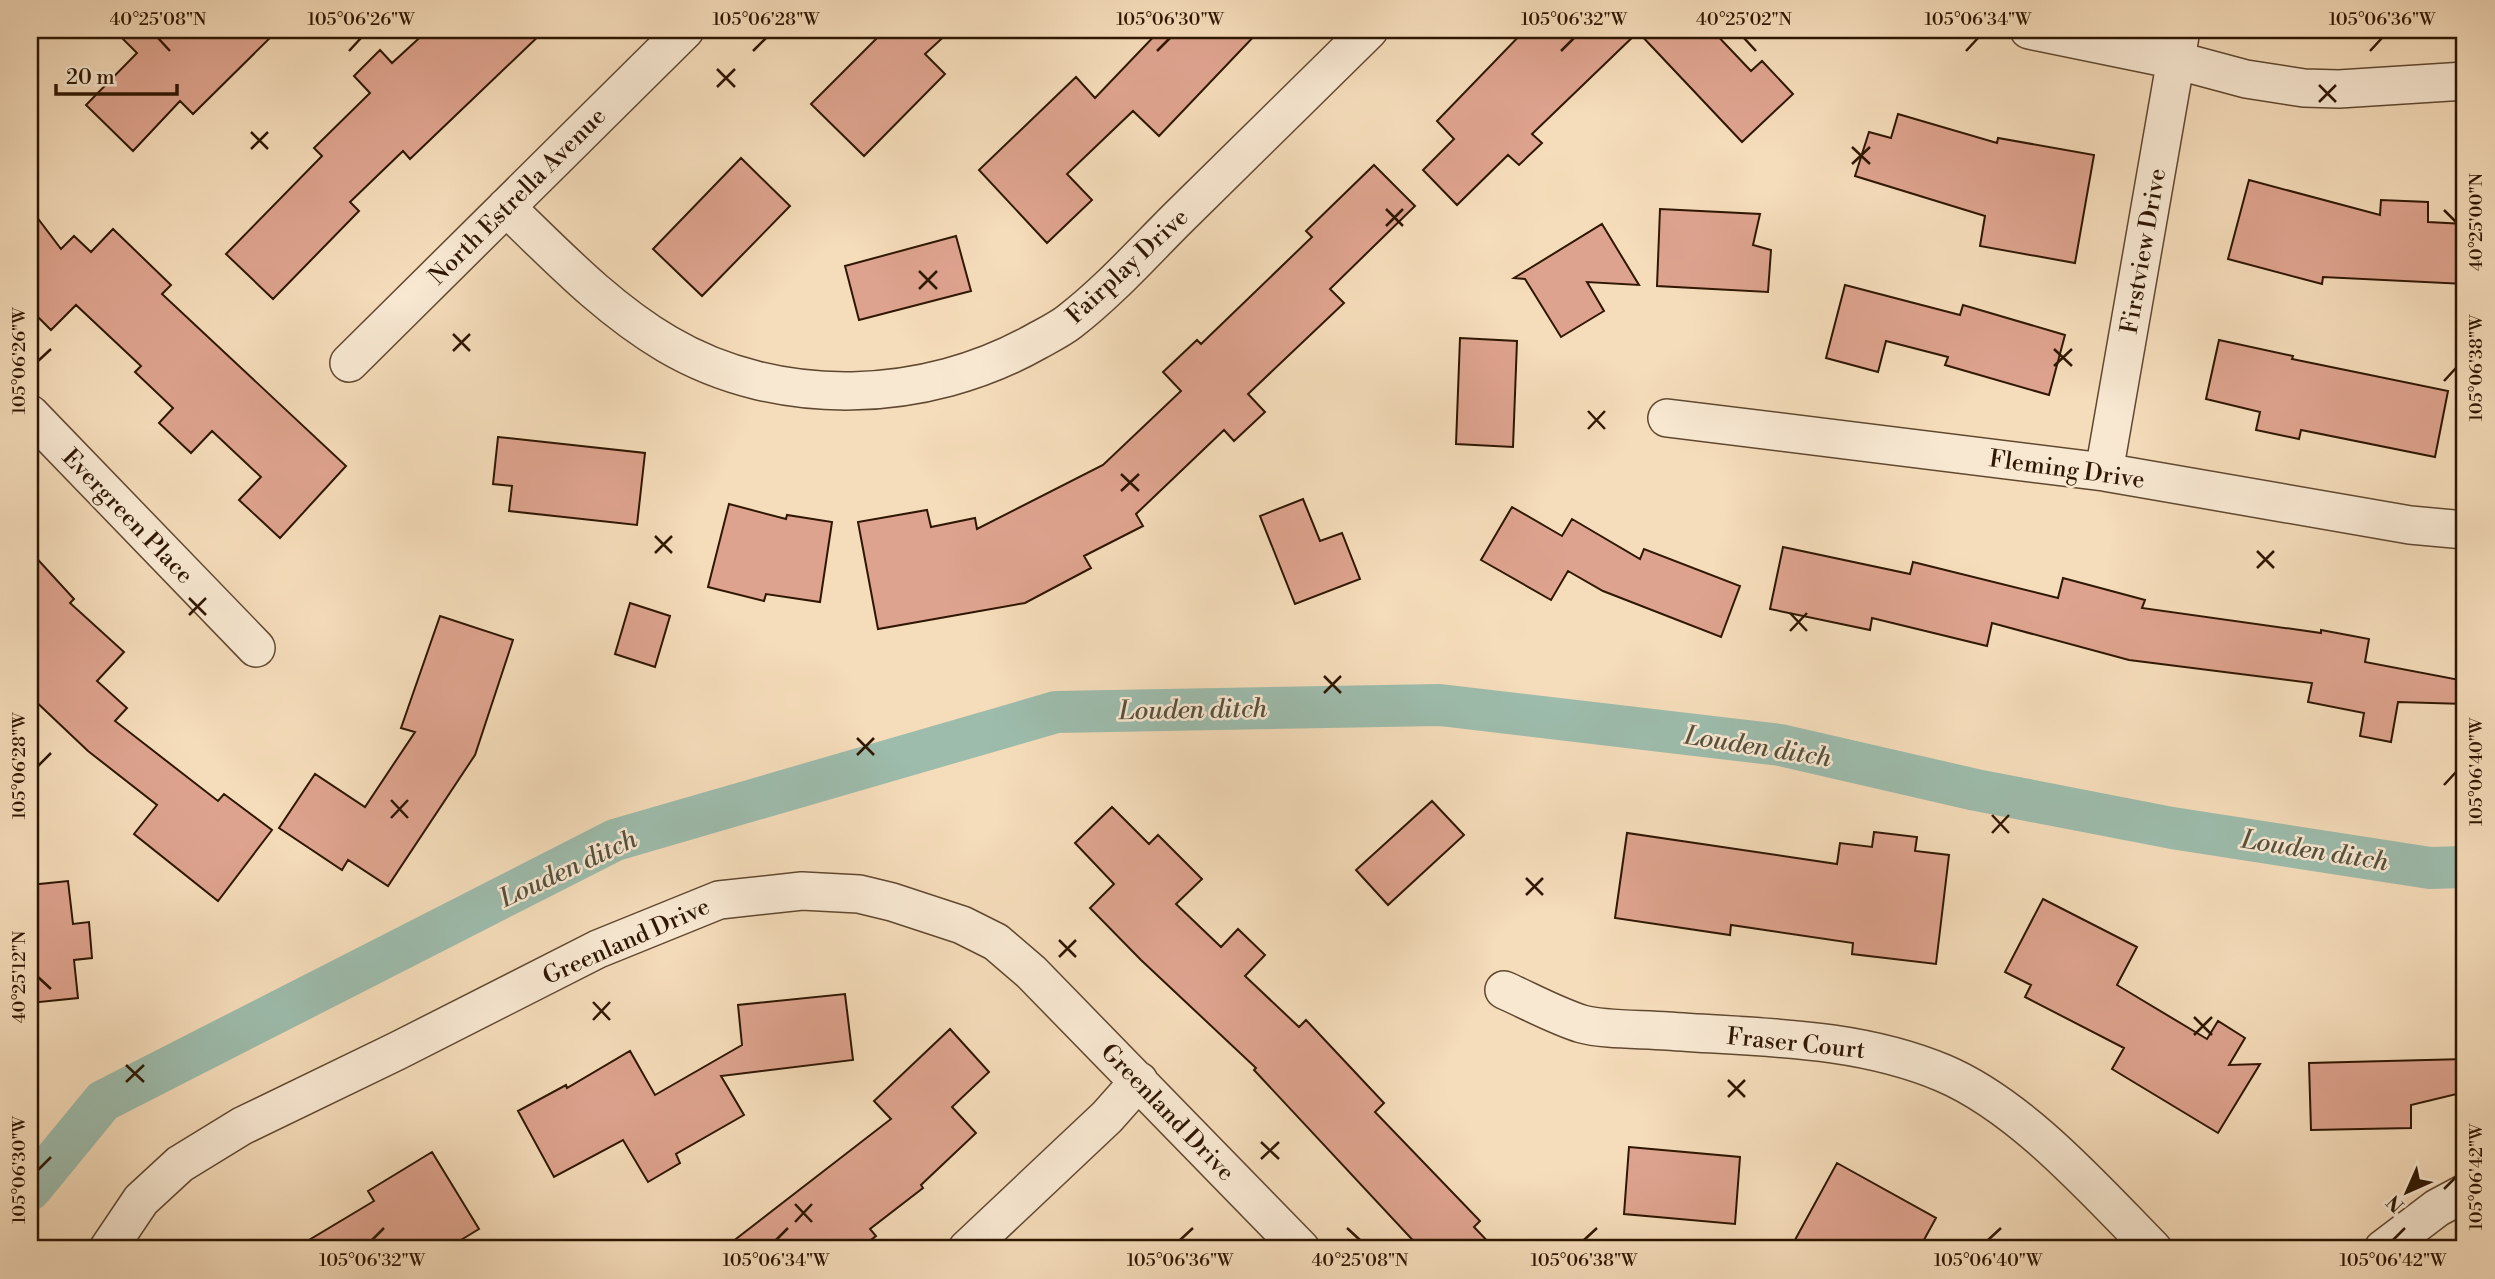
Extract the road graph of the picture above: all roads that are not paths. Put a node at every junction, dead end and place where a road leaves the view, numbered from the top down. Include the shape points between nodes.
1 (685, 30) edge
2 (1369, 30) edge
3 (2029, 30) edge
4 (2178, 45) edge
5 (2465, 81) edge
6 (506, 207) junction
7 (349, 363) dead end
8 (30, 414) edge
9 (1667, 418) dead end
10 (2104, 472) junction
11 (2465, 530) edge
12 (256, 648) dead end
13 (1504, 990) dead end
14 (1139, 1081) junction
15 (2465, 1194) edge
16 (108, 1249) edge
17 (967, 1249) edge
18 (1301, 1249) edge
19 (2153, 1249) edge
20 (2383, 1249) edge

1 - 6 street, North Estrella Avenue
2 - 6 street, Fairplay Drive via 1068,323 1013,355 952,377 893,389 836,391 770,384 717,369 631,320
3 - 4 street
4 - 5 street via 2246,79 2304,88
4 - 10 street, Firstview Drive
6 - 7 street, North Estrella Avenue
8 - 12 street, Evergreen Place
9 - 10 street, Fleming Drive
10 - 11 street, Fleming Drive via 2410,525
13 - 19 street, Fraser Court via 1583,1024 1827,1042 1906,1059 1945,1074 1998,1103 2027,1127
14 - 16 street, Greenland Drive via 1031,972 996,943 962,925 859,894 802,891 719,900 598,949 242,1126 170,1173 141,1200
14 - 17 street
14 - 18 street, Greenland Drive
15 - 20 street via 2437,1208

